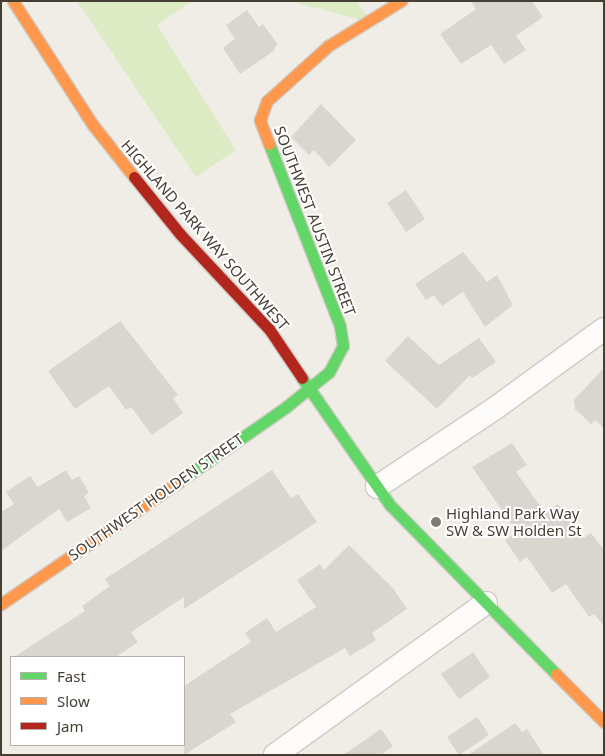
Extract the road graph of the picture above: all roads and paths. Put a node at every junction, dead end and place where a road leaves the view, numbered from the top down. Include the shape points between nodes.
1 (13, 1) edge
2 (401, 1) edge
3 (604, 329) edge
4 (311, 389) junction
5 (377, 487) junction
6 (486, 603) junction
7 (1, 604) edge
8 (604, 722) edge
9 (275, 755) edge

1 - 4 street, HIGHLAND PARK WAY SOUTHWEST via 93,125 131,175 180,234 269,329
2 - 4 street, SOUTHWEST AUSTIN STREET via 328,46 267,101 260,120 340,326 343,346 329,372
3 - 5 street via 497,407
4 - 5 street, HIGHLAND PARK WAY SOUTHWEST
4 - 7 street, SOUTHWEST HOLDEN STREET
5 - 6 street, HIGHLAND PARK WAY SOUTHWEST via 410,528
6 - 8 street, HIGHLAND PARK WAY SOUTHWEST
6 - 9 street

